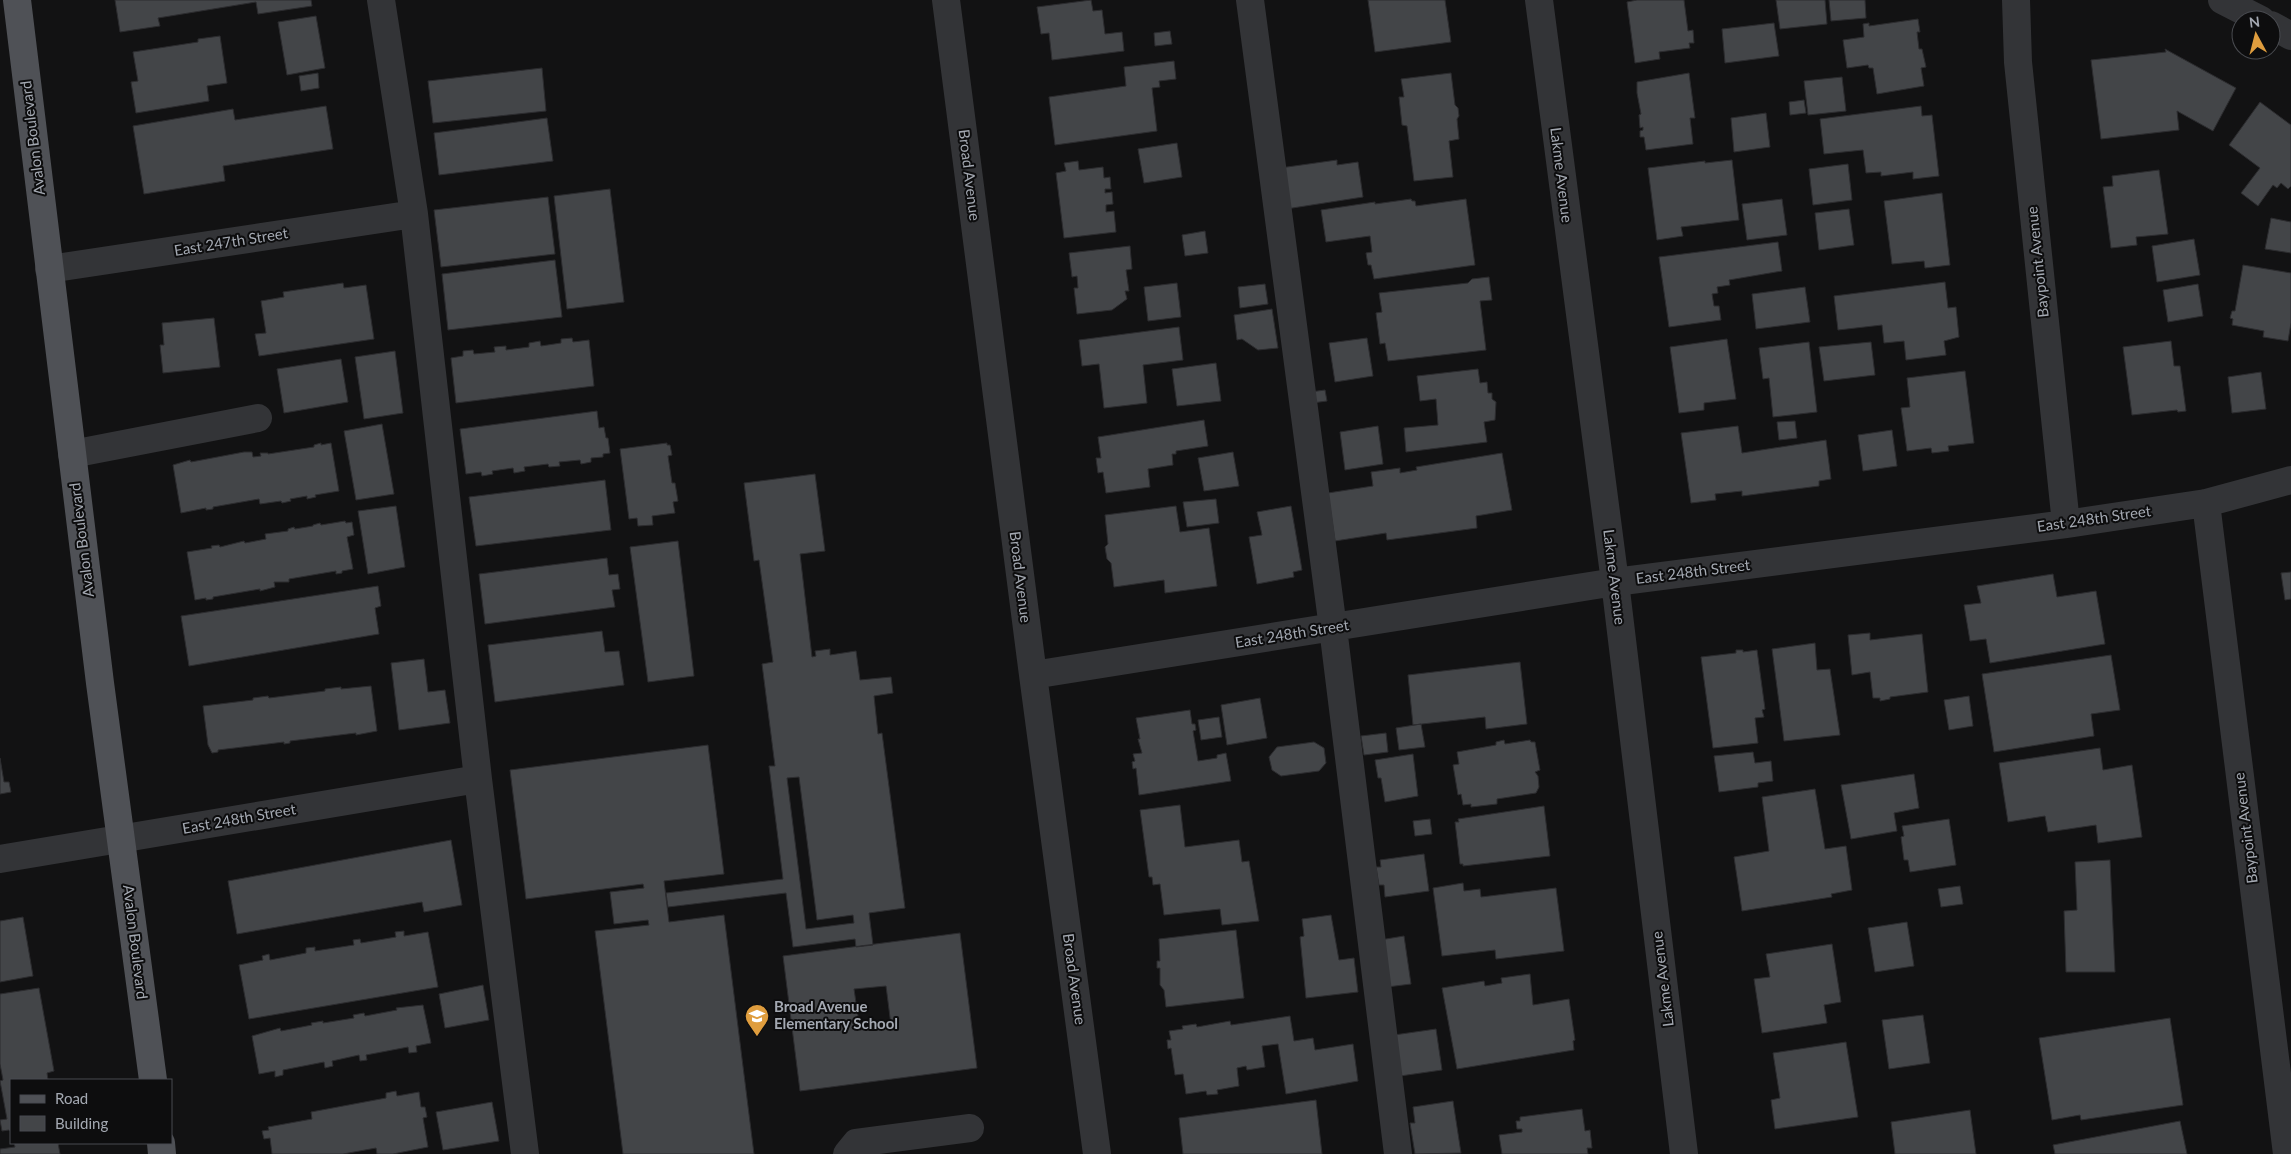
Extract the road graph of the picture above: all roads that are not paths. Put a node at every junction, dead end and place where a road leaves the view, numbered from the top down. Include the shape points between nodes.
1 (17, 0) edge
2 (382, 0) edge
3 (946, 0) edge
4 (1250, 0) edge
5 (1538, 0) edge
6 (2016, 0) edge
7 (2222, 0) edge
8 (2242, 10) edge
9 (414, 214) junction
10 (49, 269) junction
11 (258, 418) dead end
12 (72, 454) junction
13 (2291, 480) edge
14 (2206, 503) junction
15 (2066, 524) junction
16 (1614, 582) junction
17 (1333, 628) junction
18 (1033, 676) junction
19 (478, 779) junction
20 (121, 839) junction
21 (0, 859) edge
22 (2280, 1014) edge
23 (153, 1079) edge
24 (970, 1128) dead end
25 (525, 1154) edge
26 (847, 1154) edge
27 (1097, 1154) edge
28 (1398, 1154) edge
29 (1684, 1154) edge
30 (2287, 1154) edge

1 - 10 main road, Avalon Boulevard
2 - 9 street
3 - 18 street, Broad Avenue
4 - 17 street
5 - 16 street, Lakme Avenue
6 - 15 street, Baypoint Avenue via 2018,62
7 - 8 street
9 - 10 street, East 247th Street
9 - 19 street
10 - 12 main road, Avalon Boulevard
11 - 12 street
12 - 20 main road, Avalon Boulevard
13 - 14 street, East 248th Street
14 - 15 street, East 248th Street
14 - 22 street, Baypoint Avenue
15 - 16 street, East 248th Street
16 - 17 street, East 248th Street
16 - 29 street, Lakme Avenue
17 - 18 street, East 248th Street
17 - 28 street
18 - 27 street, Broad Avenue
19 - 20 street, East 248th Street
19 - 25 street
20 - 21 street, East 248th Street
20 - 23 main road, Avalon Boulevard
22 - 30 street, Baypoint Avenue
24 - 26 street via 856,1143

